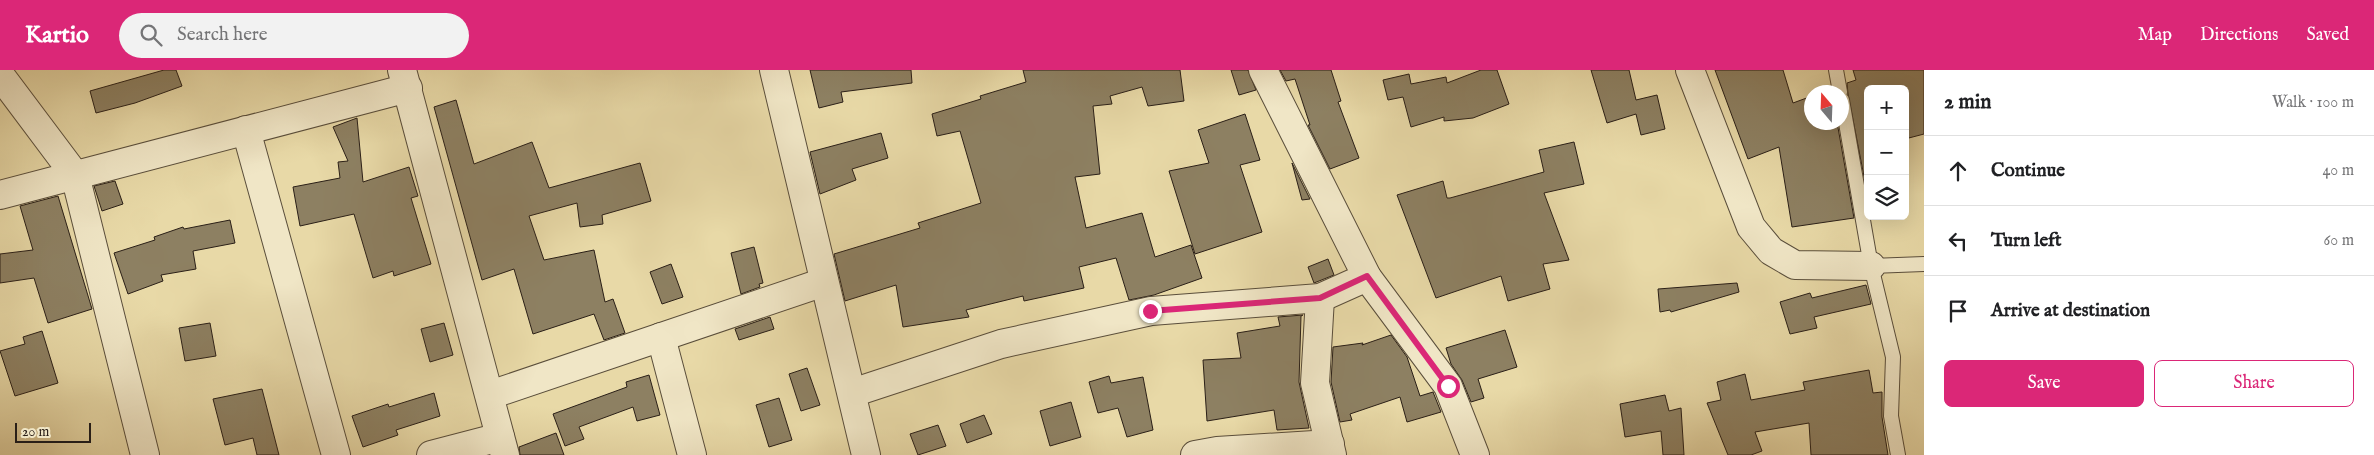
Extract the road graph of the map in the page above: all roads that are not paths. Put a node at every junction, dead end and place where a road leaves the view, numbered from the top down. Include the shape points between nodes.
1 (774, 70) edge
2 (1263, 70) edge
3 (1690, 70) edge
4 (1836, 70) edge
5 (0, 75) edge
6 (405, 79) edge
7 (1839, 85) edge
8 (246, 130) junction
9 (1847, 130) edge
10 (76, 175) junction
11 (0, 195) edge
12 (1924, 264) edge
13 (1871, 266) junction
14 (1367, 276) junction
15 (824, 282) junction
16 (1320, 298) junction
17 (661, 337) junction
18 (852, 393) junction
19 (490, 395) junction
20 (502, 446) edge
21 (1331, 450) edge
22 (145, 455) edge
23 (336, 455) edge
24 (431, 455) edge
25 (692, 455) edge
26 (866, 455) edge
27 (1195, 455) edge
28 (1475, 455) edge
29 (1898, 455) edge

1 - 15 street
2 - 14 street
3 - 13 street via 1751,227 1772,251 1795,265
4 - 7 lane
5 - 10 street
6 - 8 street
6 - 19 street
8 - 10 street
8 - 23 street
9 - 13 lane
10 - 11 street
10 - 22 street
12 - 13 lane
13 - 29 lane via 1893,357 1891,416
14 - 16 street
14 - 28 street via 1448,386
15 - 17 street
15 - 18 street
16 - 18 street via 1150,311 1001,344
16 - 21 street via 1315,383
17 - 19 street
17 - 25 street
18 - 26 street
19 - 20 street
20 - 24 street
21 - 27 street via 1217,451

